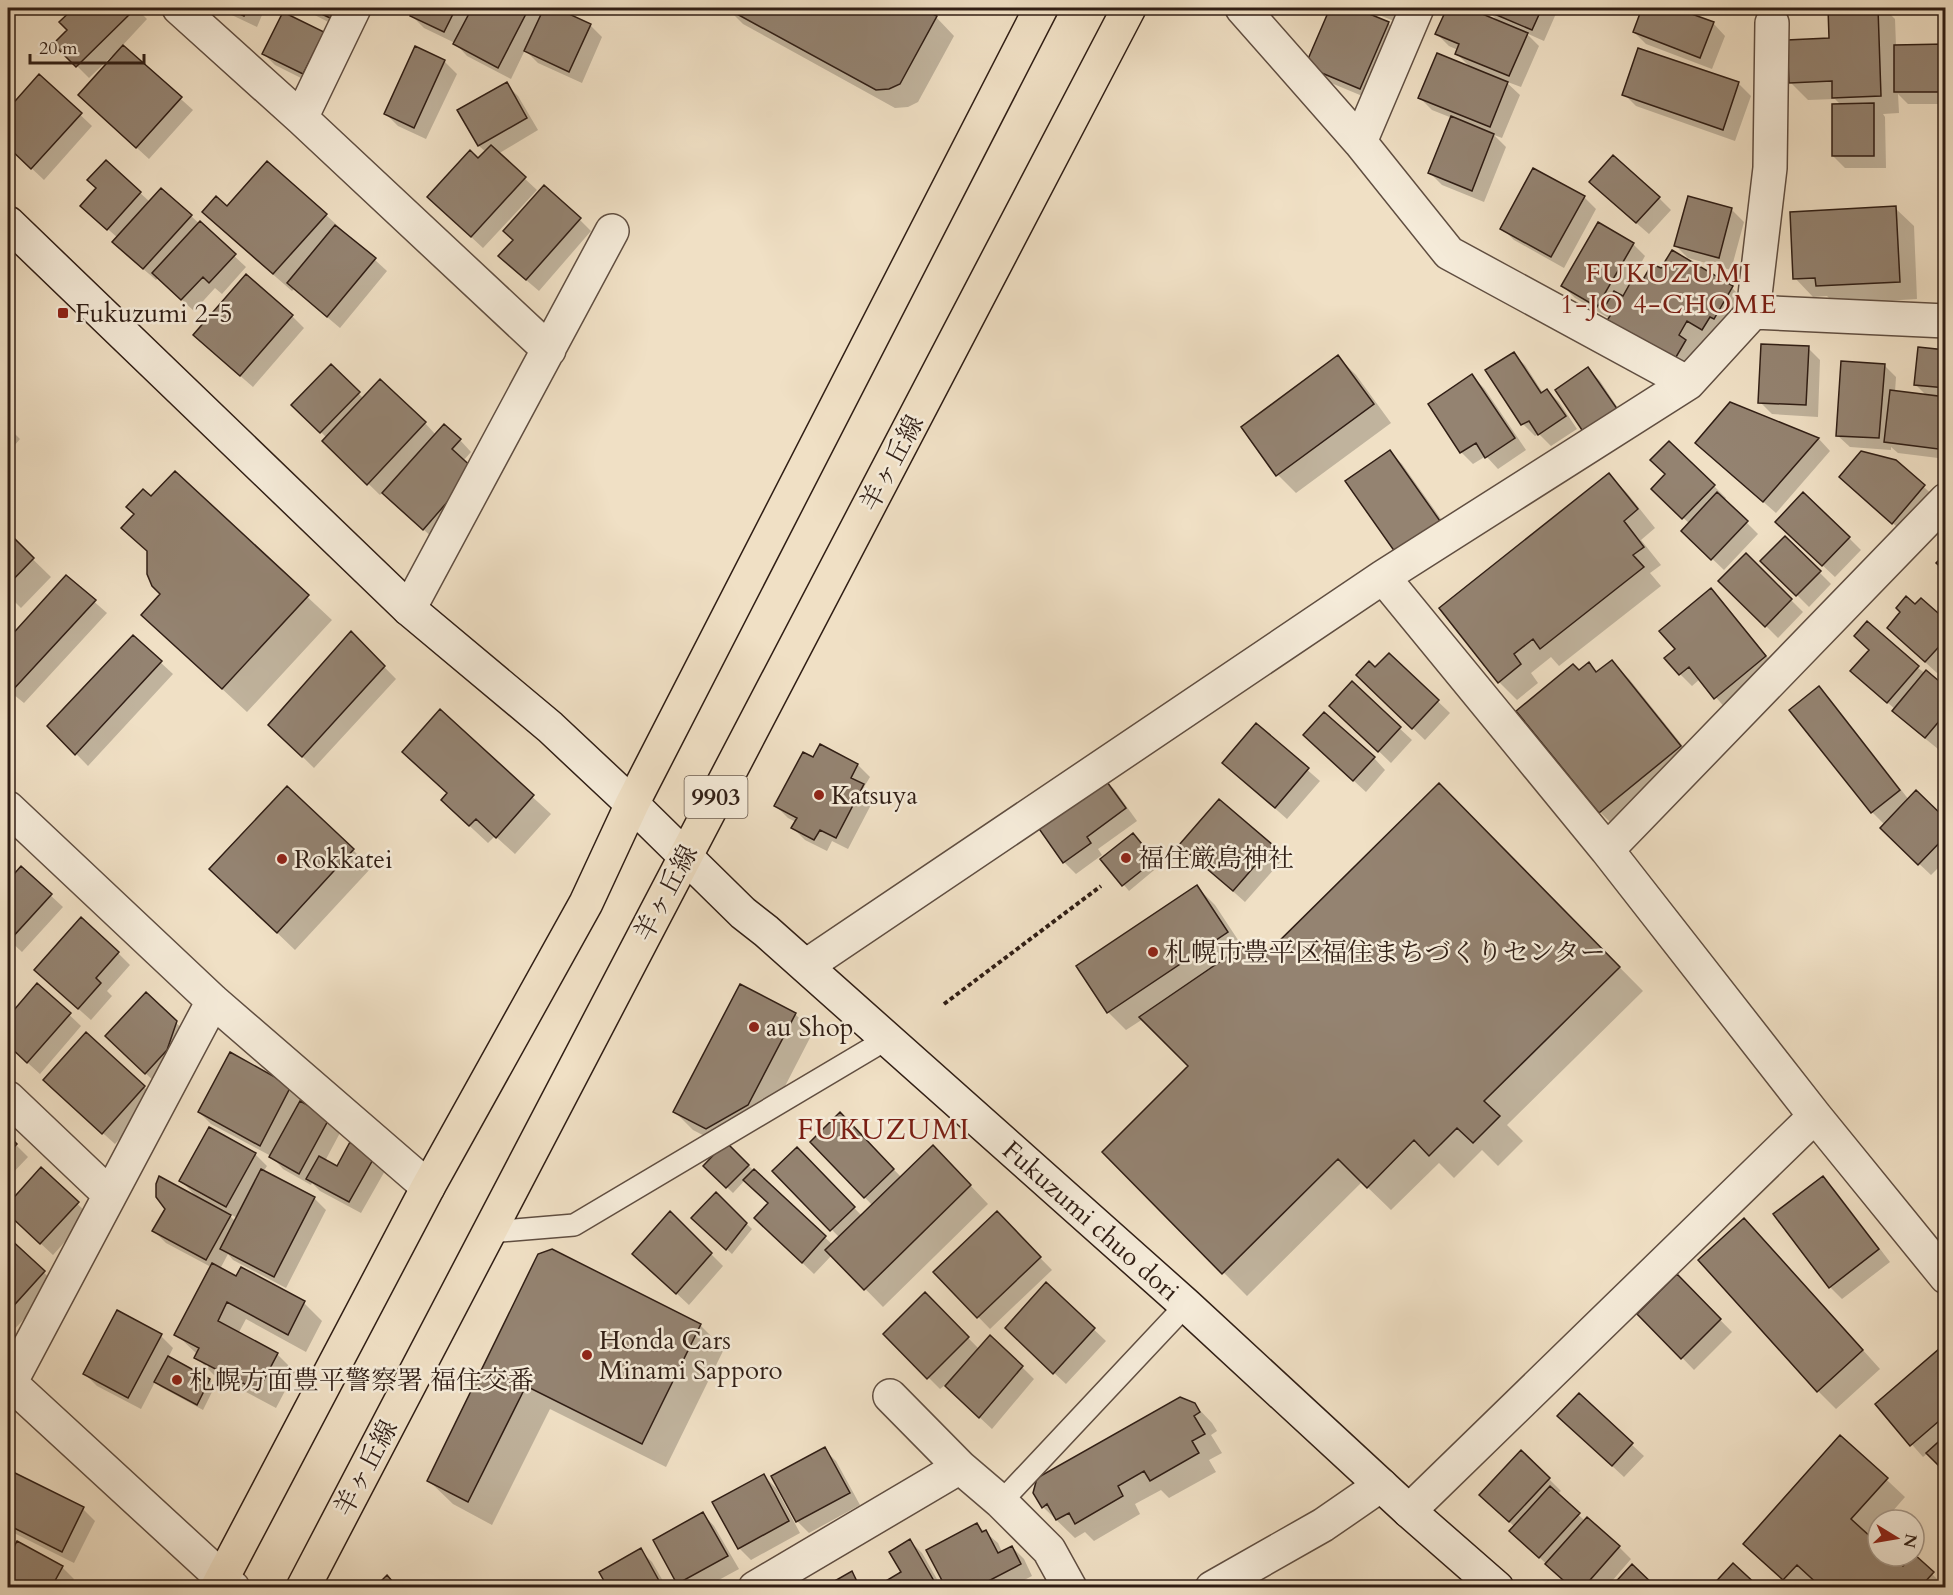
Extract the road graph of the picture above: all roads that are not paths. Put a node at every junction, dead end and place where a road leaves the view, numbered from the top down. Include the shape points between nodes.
1 (179, 8) edge
2 (354, 8) edge
3 (1041, 8) edge
4 (1129, 8) edge
5 (1242, 8) edge
6 (1417, 8) edge
7 (1772, 23) dead end
8 (301, 118) junction
9 (1359, 142) junction
10 (8, 223) edge
11 (612, 231) dead end
12 (1753, 312) junction
13 (1946, 321) edge
14 (549, 350) junction
15 (1688, 383) junction
16 (1946, 500) edge
17 (1383, 577) junction
18 (409, 609) junction
19 (632, 804) junction
20 (8, 808) edge
21 (1607, 850) junction
22 (685, 855) junction
23 (806, 966) junction
24 (213, 1001) junction
25 (887, 1039) junction
26 (8, 1098) edge
27 (1815, 1116) junction
28 (428, 1187) junction
29 (110, 1195) junction
30 (490, 1232) junction
31 (1946, 1277) edge
32 (1186, 1305) junction
33 (8, 1383) edge
34 (890, 1396) dead end
35 (960, 1467) junction
36 (1381, 1485) junction
37 (1000, 1502) junction
38 (1409, 1511) junction
39 (224, 1584) edge
40 (1487, 1585) edge
41 (303, 1587) edge
42 (755, 1587) edge
43 (1070, 1587) edge
44 (1212, 1587) edge

1 - 8 street
2 - 8 street
3 - 19 main road, 9903
4 - 22 main road, 羊ヶ丘線 / 9903
5 - 9 street
6 - 9 street
7 - 12 street via 1770,168
8 - 14 street
9 - 15 street via 1449,253
10 - 18 street, Fukuzumi chuo dori
11 - 14 street
12 - 13 street
12 - 15 street
14 - 18 street
15 - 17 street
16 - 21 street
17 - 21 street
17 - 23 street
18 - 19 street, Fukuzumi chuo dori via 550,727
19 - 22 street, Fukuzumi chuo dori
19 - 28 main road, 9903 via 586,903
20 - 24 street
21 - 27 street
22 - 23 street, Fukuzumi chuo dori via 743,913
22 - 30 main road, 羊ヶ丘線 / 9903
23 - 25 street, Fukuzumi chuo dori
24 - 28 street
24 - 29 street
25 - 30 lane via 574,1225
25 - 32 street, Fukuzumi chuo dori
26 - 29 street
27 - 31 street
27 - 38 street
28 - 39 main road, 9903
29 - 33 street
30 - 41 main road, 羊ヶ丘線 / 9903
32 - 36 street, Fukuzumi chuo dori
32 - 37 lane
33 - 39 street
34 - 35 street
35 - 37 street
35 - 42 street
36 - 38 street, Fukuzumi chuo dori
36 - 44 street via 1323,1525
37 - 43 street via 1049,1550
38 - 40 street, Fukuzumi chuo dori

